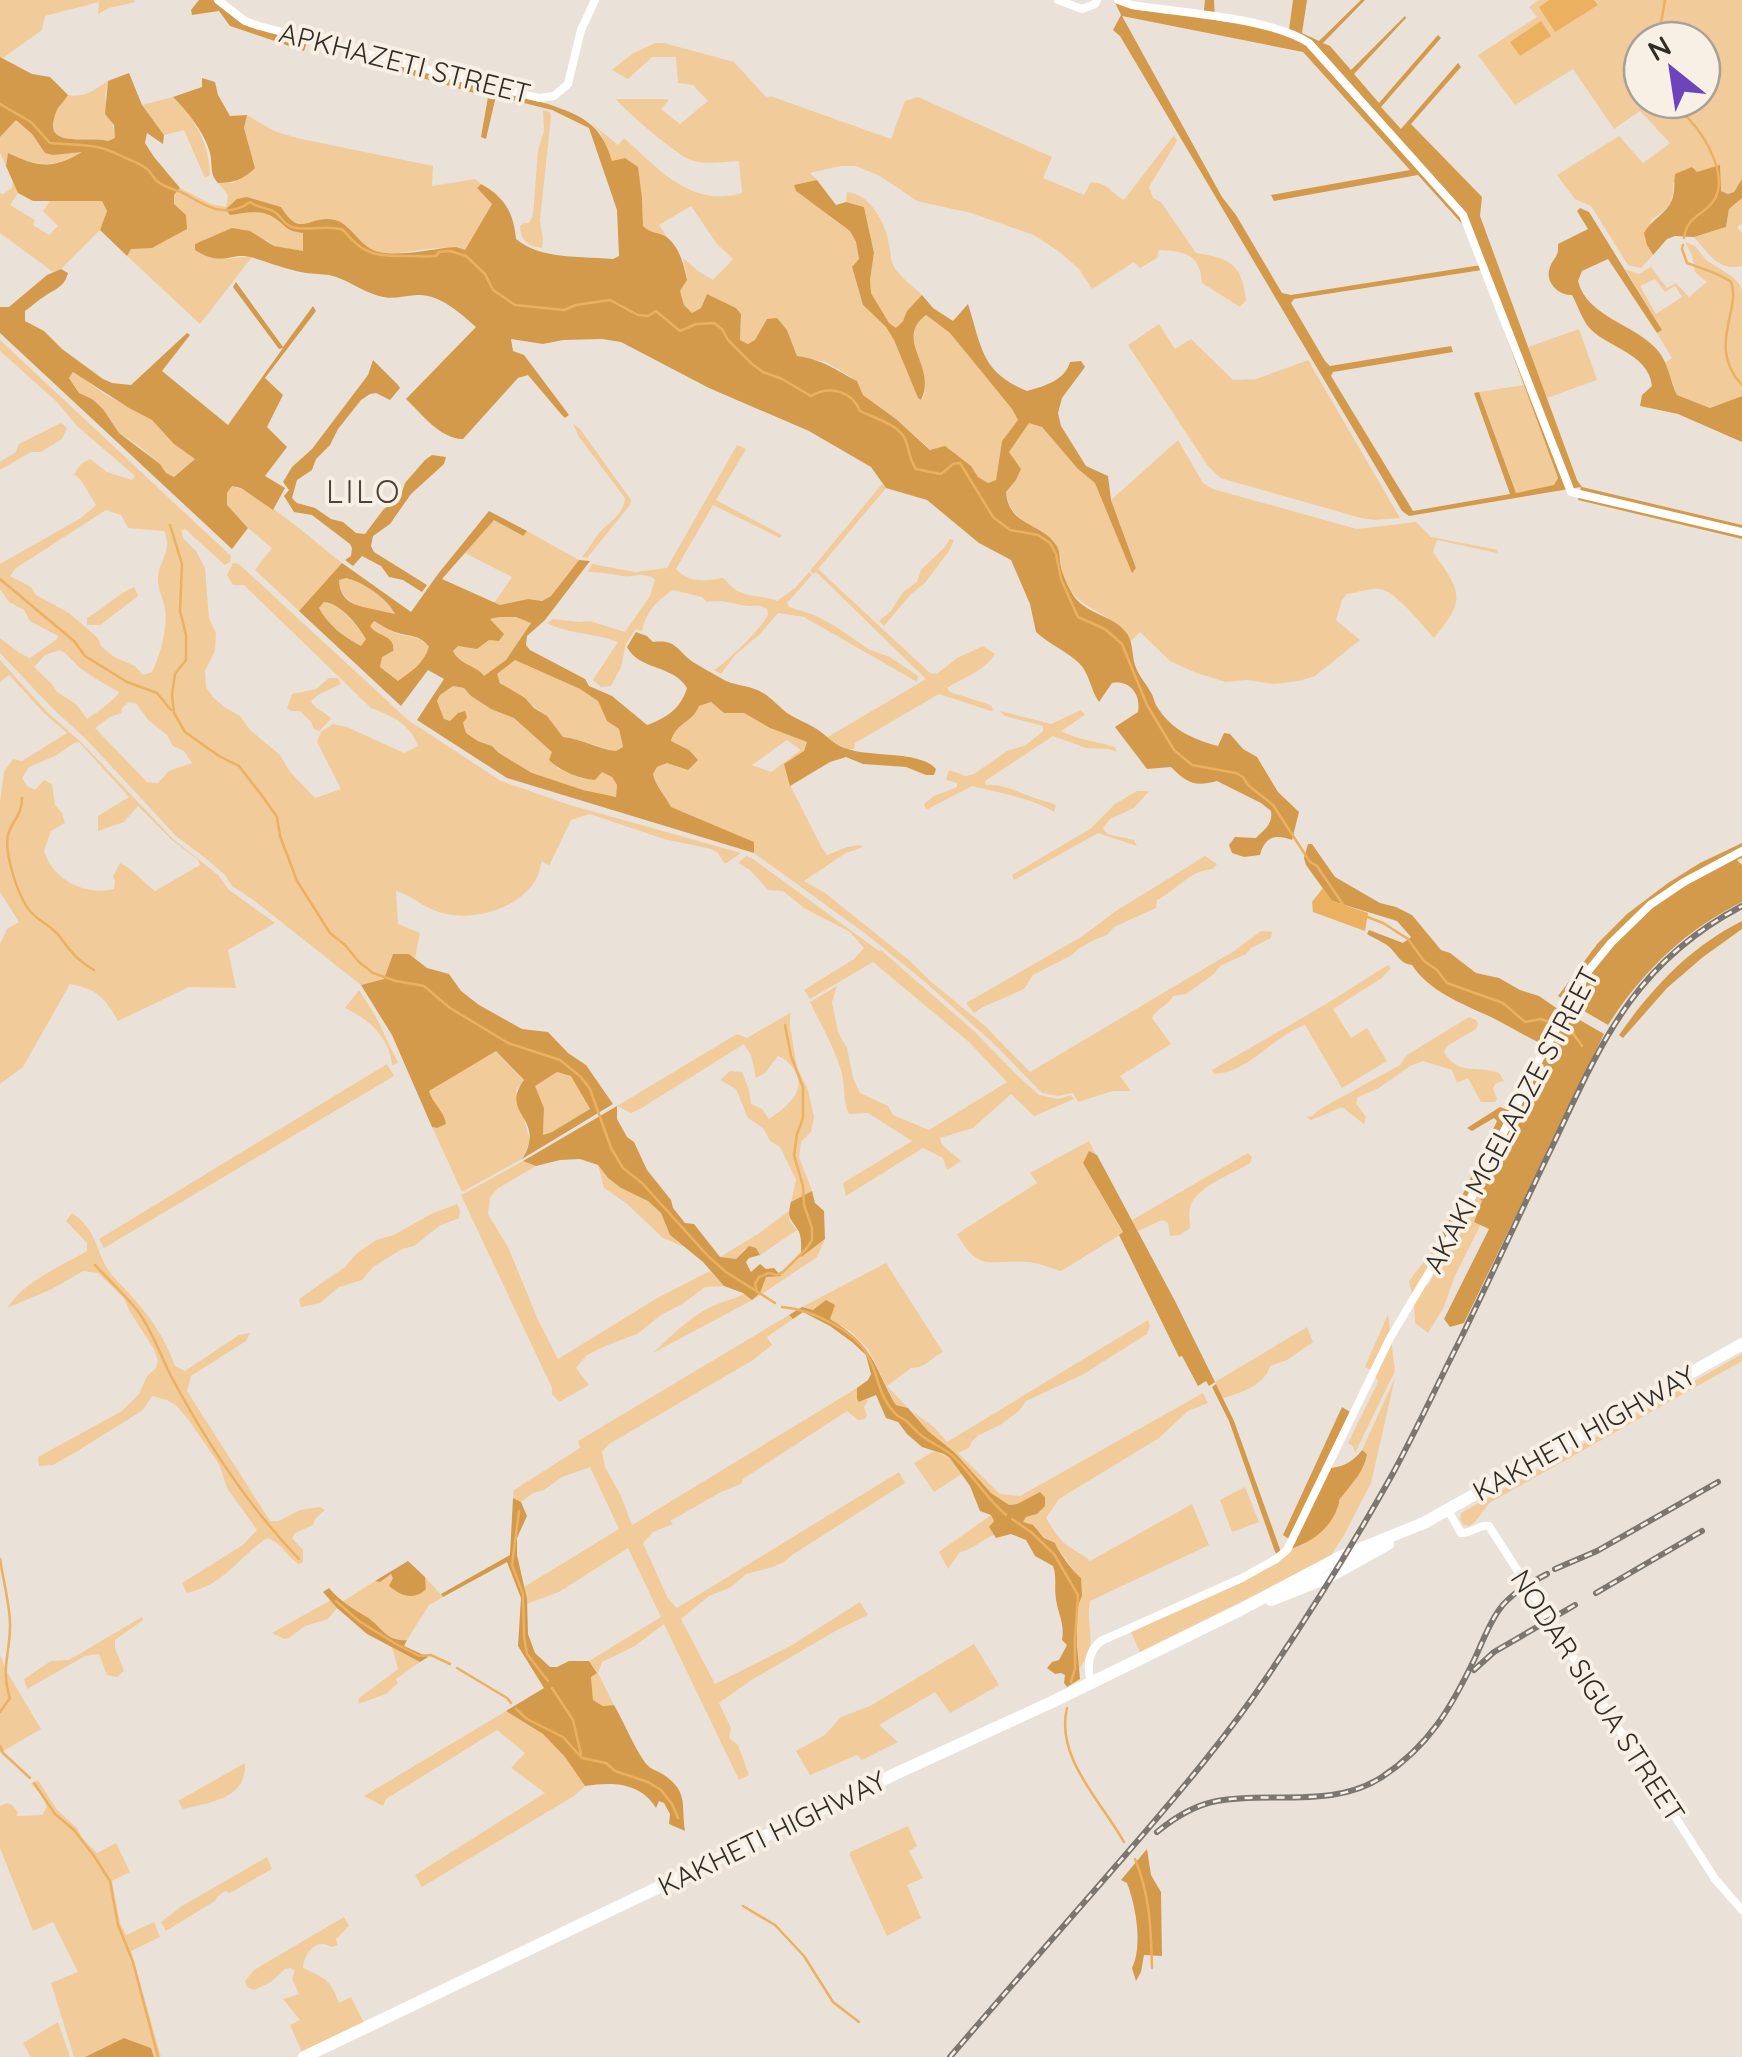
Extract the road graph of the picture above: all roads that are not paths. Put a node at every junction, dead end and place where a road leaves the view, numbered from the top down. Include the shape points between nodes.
1 (218, 0) edge
2 (595, 0) edge
3 (1058, 0) edge
4 (1097, 0) edge
5 (1118, 0) edge
6 (1742, 532) edge
7 (1742, 851) edge
8 (1742, 1344) edge
9 (1448, 1510) junction
10 (1091, 1683) junction
11 (1742, 1910) edge
12 (304, 2057) edge

1 - 2 street, APKHAZETI STREET via 245,22 548,98 568,84
3 - 4 street via 1082,9
5 - 6 street via 1295,34 1317,50 1463,215 1571,492
7 - 10 street, AKAKI MGELADZE STREET via 1650,906 1578,986 1461,1219 1390,1338 1287,1550 1242,1578 1101,1641 1090,1654
8 - 9 highway, KAKHETI HIGHWAY
9 - 10 highway, KAKHETI HIGHWAY
9 - 11 street, NODAR SIGUA STREET via 1461,1533 1489,1526 1715,1879
10 - 12 highway, KAKHETI HIGHWAY

